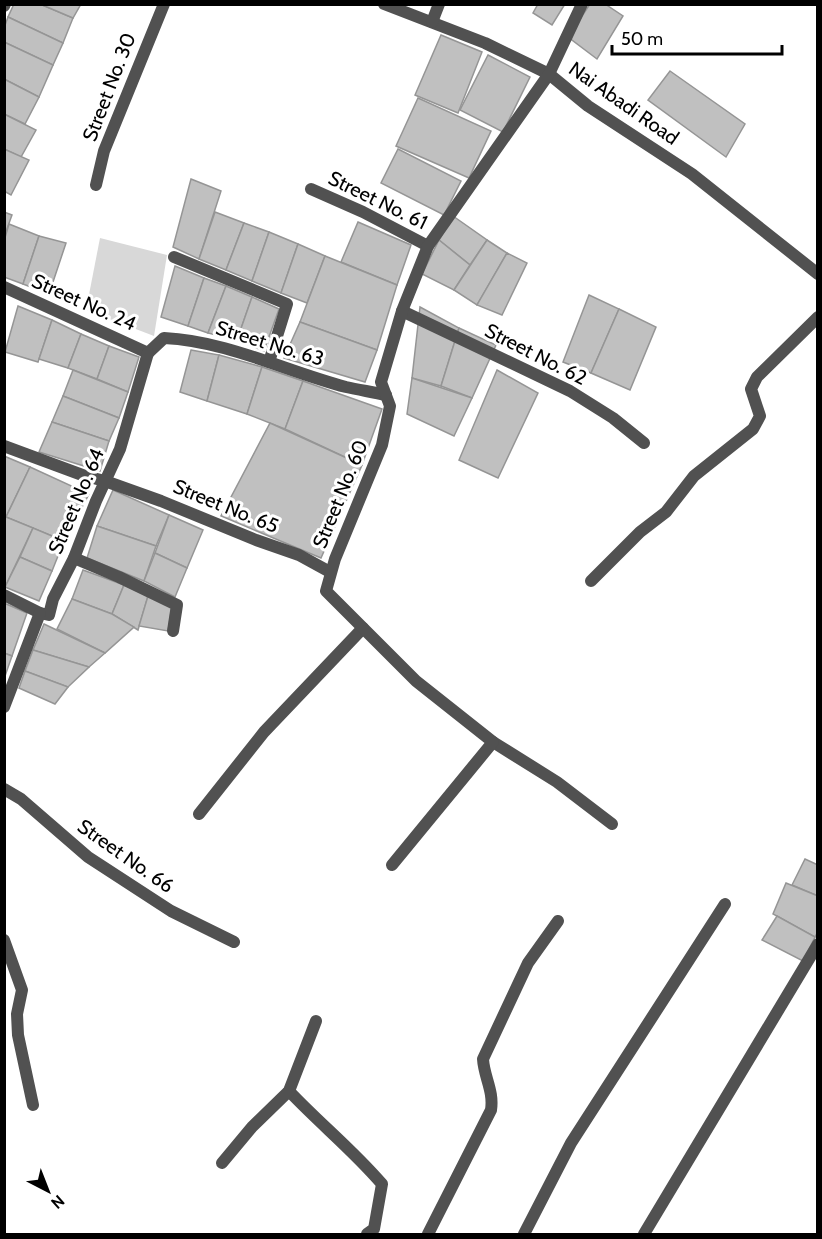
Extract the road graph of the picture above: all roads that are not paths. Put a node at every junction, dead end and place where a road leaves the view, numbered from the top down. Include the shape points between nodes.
1 (164, 4) edge
2 (384, 4) edge
3 (439, 4) edge
4 (582, 4) edge
5 (432, 22) junction
6 (549, 74) junction
7 (96, 184) dead end
8 (311, 189) dead end
9 (428, 246) junction
10 (174, 257) dead end
11 (818, 274) edge
12 (4, 287) edge
13 (402, 311) junction
14 (818, 316) edge
15 (148, 353) junction
16 (269, 362) junction
17 (386, 395) junction
18 (644, 443) dead end
19 (4, 446) edge
20 (105, 481) junction
21 (74, 558) junction
22 (330, 572) junction
23 (591, 581) dead end
24 (4, 595) edge
25 (40, 613) junction
26 (363, 628) junction
27 (173, 631) dead end
28 (4, 707) edge
29 (493, 742) junction
30 (4, 789) edge
31 (199, 814) dead end
32 (612, 824) dead end
33 (392, 865) dead end
34 (725, 904) dead end
35 (558, 921) dead end
36 (4, 940) edge
37 (234, 942) dead end
38 (818, 944) edge
39 (316, 1021) dead end
40 (288, 1091) junction
41 (33, 1105) dead end
42 (222, 1163) dead end
43 (374, 1233) edge
44 (428, 1234) edge
45 (524, 1234) edge
46 (644, 1234) edge

1 - 7 street, Street No. 30 via 104,151
2 - 5 street, Nai Abadi Road
3 - 5 street
4 - 6 street, Street No. 60
5 - 6 street, Nai Abadi Road
6 - 9 street, Street No. 60
6 - 11 street, Nai Abadi Road via 588,106 692,174
8 - 9 street, Street No. 61
9 - 13 street, Street No. 60
10 - 16 street via 287,304
12 - 15 street, Street No. 24
13 - 17 street, Street No. 60 via 381,382
13 - 18 street, Street No. 62 via 570,391
14 - 23 street via 757,376 751,389 760,416 753,429 694,476 666,512
15 - 16 street, Street No. 63 via 164,338 187,339
15 - 20 street, Street No. 64 via 120,449
16 - 17 street, Street No. 63
17 - 22 street, Street No. 60 via 390,406 382,445
19 - 20 street, Street No. 65
20 - 21 street, Street No. 64
20 - 22 street, Street No. 65 via 299,555
21 - 25 street, Street No. 64 via 48,615
21 - 27 street via 177,605
22 - 26 street, Street No. 60 via 326,591
24 - 25 street
25 - 28 street
26 - 29 street, Street No. 60 via 416,681
26 - 31 street via 264,732
29 - 32 street, Street No. 60 via 557,782
29 - 33 street
30 - 37 street, Street No. 66 via 88,857 171,911
34 - 45 street via 572,1143
35 - 44 street via 528,963 483,1059 493,1098 491,1110
36 - 41 street via 22,990 18,1035
38 - 46 street
39 - 40 street
40 - 42 street
40 - 43 street via 382,1184

